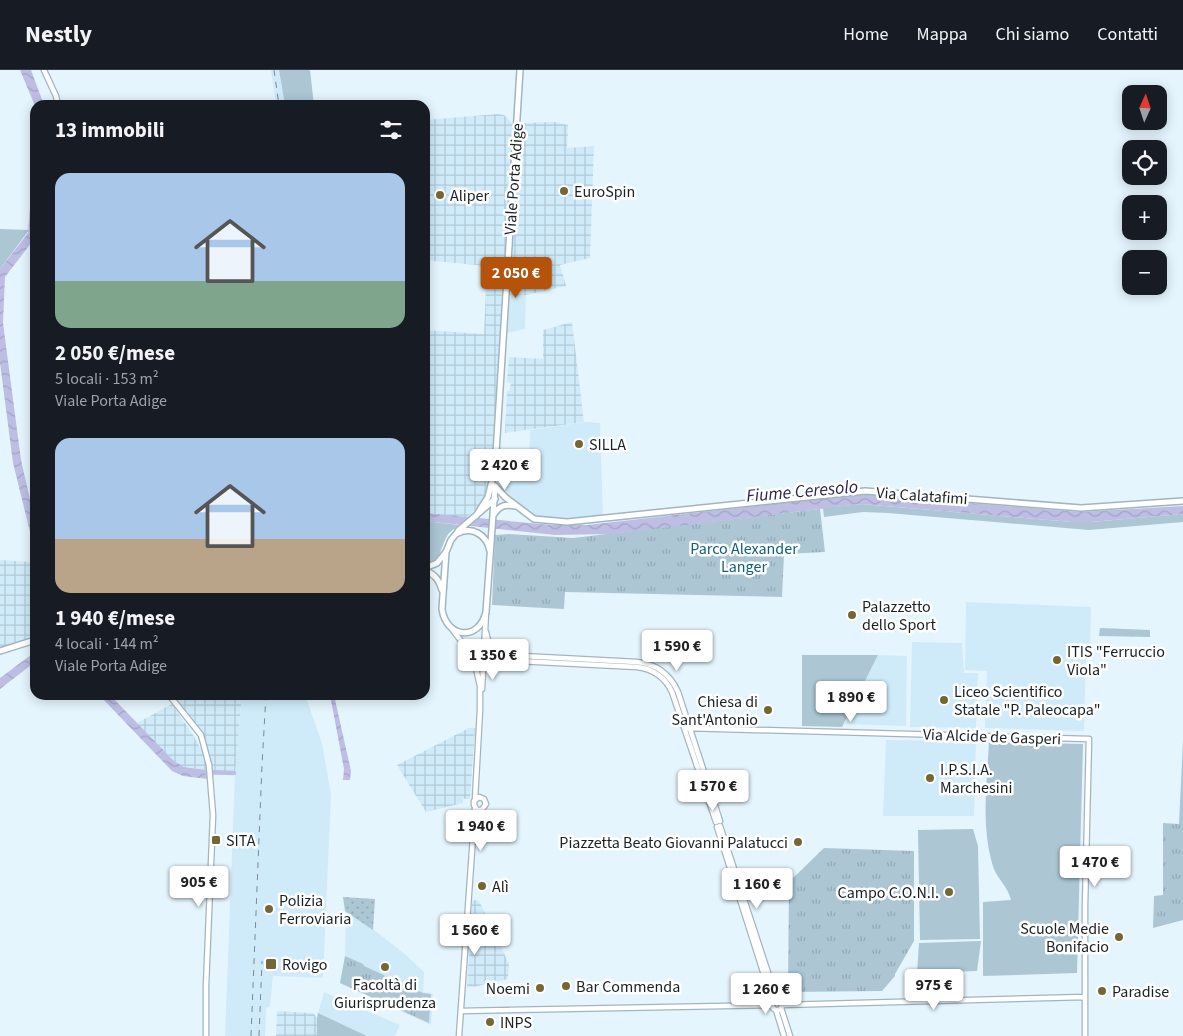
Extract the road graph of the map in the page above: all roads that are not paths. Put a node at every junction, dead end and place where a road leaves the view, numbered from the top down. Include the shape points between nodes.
1 (44, 70) edge
2 (520, 70) edge
3 (57, 100) edge
4 (495, 469) junction
5 (496, 486) junction
6 (504, 497) junction
7 (494, 500) junction
8 (1183, 501) edge
9 (516, 506) junction
10 (494, 514) junction
11 (476, 516) junction
12 (458, 531) junction
13 (446, 552) junction
14 (490, 552) junction
15 (430, 567) edge
16 (430, 573) edge
17 (443, 593) junction
18 (486, 612) junction
19 (451, 628) junction
20 (486, 632) junction
21 (30, 642) edge
22 (467, 649) junction
23 (0, 651) edge
24 (485, 658) junction
25 (497, 660) junction
26 (484, 666) junction
27 (173, 700) edge
28 (481, 703) junction
29 (687, 728) junction
30 (476, 784) junction
31 (482, 798) junction
32 (475, 799) junction
33 (475, 808) junction
34 (482, 810) junction
35 (473, 823) junction
36 (718, 824) junction
37 (1085, 997) junction
38 (778, 1000) junction
39 (772, 1004) junction
40 (780, 1008) junction
41 (461, 1011) junction
42 (460, 1033) edge
43 (206, 1036) edge
44 (784, 1036) edge
45 (790, 1036) edge
46 (1085, 1036) edge

1 - 3 street
2 - 4 main road, Viale Porta Adige
4 - 5 main road, Viale Porta Adige
4 - 11 main road, Viale Porta Adige via 488,497
5 - 6 main road, Via Calatafimi
5 - 7 main road, Viale Porta Adige
6 - 7 main road
6 - 9 main road, Via Calatafimi
7 - 10 main road, Viale Porta Adige
7 - 11 main road, Viale Porta Adige
8 - 9 main road, Via Calatafimi via 1081,508 865,491 567,522 534,518
9 - 10 main road via 503,505
10 - 14 main road, Viale Porta Adige
11 - 12 main road, Viale Porta Adige
12 - 13 main road, Viale Porta Adige
12 - 14 main road via 480,534 487,541
13 - 15 main road
13 - 17 main road, Viale Porta Adige
14 - 18 main road, Viale Porta Adige
16 - 17 main road via 439,581
17 - 19 main road, Viale Porta Adige via 443,614
18 - 19 main road via 484,622 476,629 464,632
18 - 20 street, Viale Porta Adige
19 - 22 street, Viale Porta Adige
20 - 24 street, Viale Porta Adige
20 - 29 street via 491,648 502,655 635,662 655,666 669,678 678,692
21 - 23 main road
22 - 24 street
22 - 28 street, Viale Porta Adige via 478,675
24 - 25 street
24 - 26 street, Viale Porta Adige
25 - 26 street
25 - 29 street via 637,667 655,672 667,682
26 - 28 street, Viale Porta Adige
27 - 43 street via 201,734 210,765 213,815
28 - 30 street, Viale Porta Adige
29 - 36 street
29 - 37 street, Via Alcide de Gasperi via 1089,739
30 - 31 street, Viale Porta Adige
30 - 32 street, Viale Porta Adige
31 - 32 street
31 - 34 street, Viale Porta Adige via 486,804
32 - 33 street, Viale Porta Adige
33 - 34 street
33 - 35 street, Viale Porta Adige
34 - 35 street
35 - 41 street, Viale Porta Adige
36 - 38 street
36 - 39 street
37 - 40 street
37 - 46 street
38 - 39 street
38 - 40 street
39 - 40 street
39 - 41 street
40 - 44 street
40 - 45 street
41 - 42 street, Viale Porta Adige

